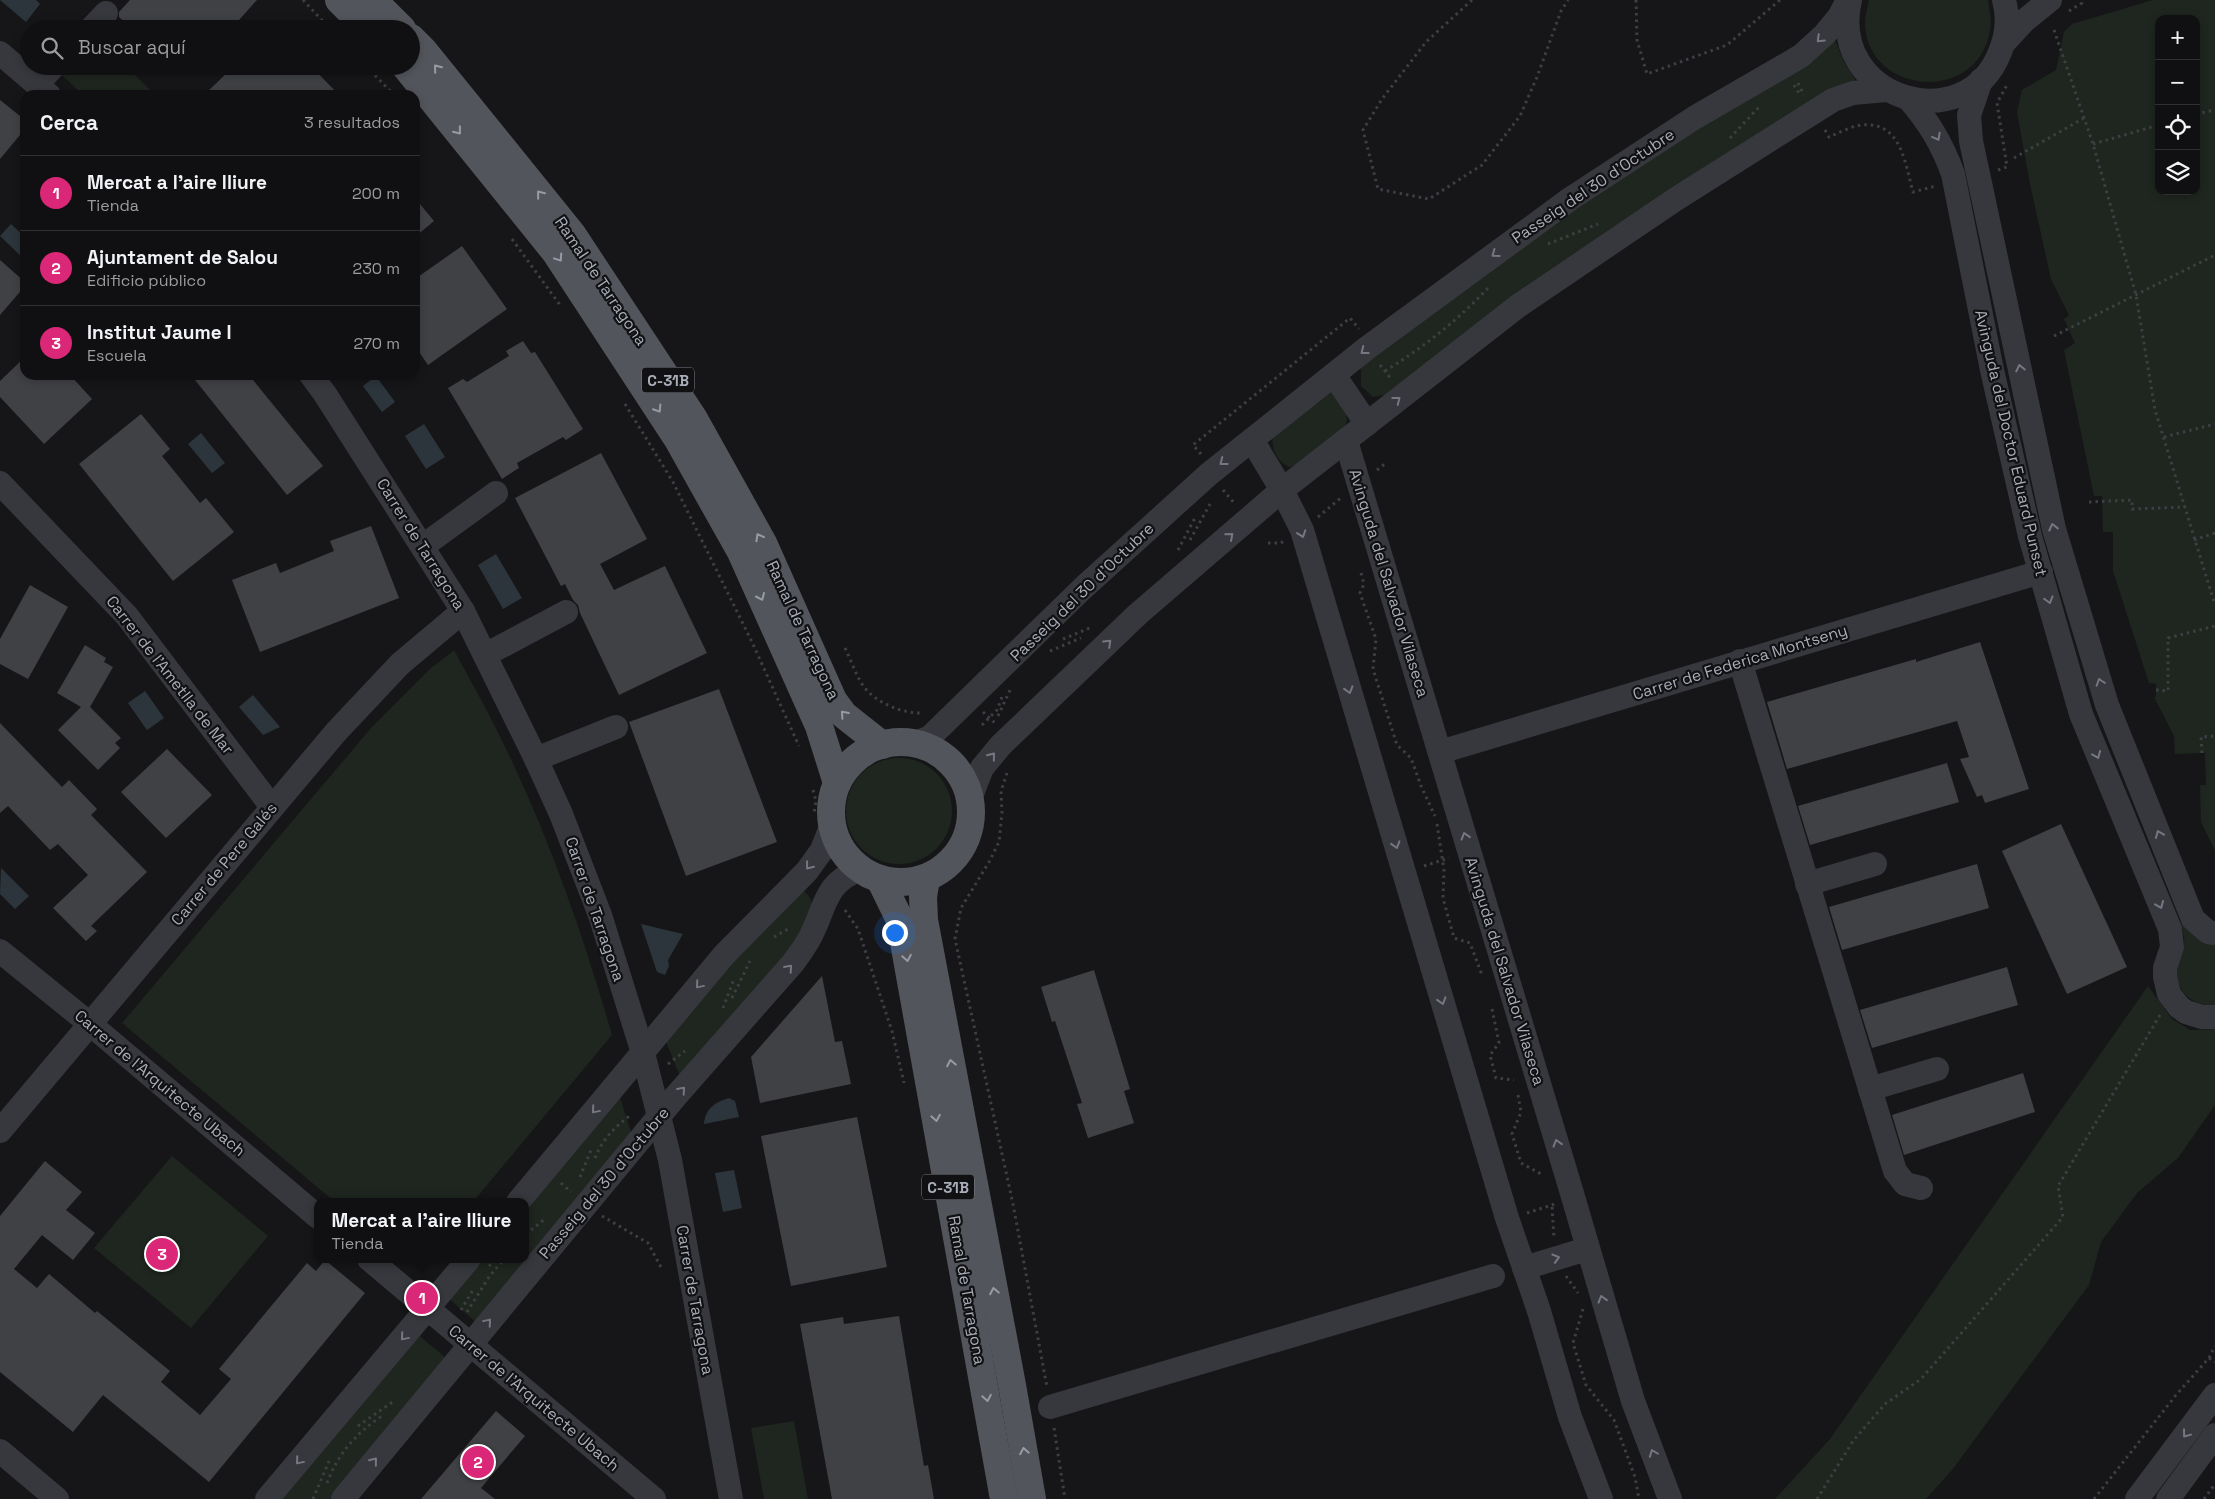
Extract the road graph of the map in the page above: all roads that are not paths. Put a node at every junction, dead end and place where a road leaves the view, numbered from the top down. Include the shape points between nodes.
1 (339, 0) edge
2 (373, 0) edge
3 (1849, 0) edge
4 (2004, 0) edge
5 (2050, 0) edge
6 (359, 20) edge
7 (393, 20) edge
8 (2003, 44) junction
9 (420, 47) edge
10 (0, 53) edge
11 (20, 69) edge
12 (27, 75) edge
13 (50, 75) edge
14 (412, 75) edge
15 (1981, 80) junction
16 (44, 89) edge
17 (1886, 90) junction
18 (1908, 98) junction
19 (1334, 375) junction
20 (314, 380) edge
21 (1367, 424) junction
22 (1252, 440) junction
23 (1346, 441) junction
24 (0, 483) edge
25 (1282, 490) junction
26 (496, 492) dead end
27 (423, 546) junction
28 (2041, 572) junction
29 (463, 611) junction
30 (566, 612) dead end
31 (484, 655) junction
32 (1740, 661) junction
33 (616, 727) dead end
34 (913, 744) junction
35 (882, 745) junction
36 (1440, 752) junction
37 (536, 759) junction
38 (824, 783) junction
39 (970, 799) junction
40 (272, 807) junction
41 (823, 821) junction
42 (1875, 864) dead end
43 (870, 874) junction
44 (926, 878) junction
45 (1808, 884) junction
46 (2215, 933) edge
47 (0, 951) edge
48 (2215, 1017) edge
49 (90, 1024) junction
50 (643, 1053) junction
51 (1937, 1069) dead end
52 (1870, 1089) junction
53 (660, 1118) junction
54 (0, 1130) edge
55 (1921, 1188) dead end
56 (521, 1198) edge
57 (314, 1214) edge
58 (1587, 1248) junction
59 (373, 1263) edge
60 (478, 1265) edge
61 (1524, 1268) junction
62 (1492, 1276) dead end
63 (427, 1309) junction
64 (470, 1344) junction
65 (2215, 1395) edge
66 (1050, 1407) road end
67 (2215, 1435) edge
68 (0, 1450) edge
69 (57, 1499) edge
70 (267, 1499) edge
71 (343, 1499) edge
72 (654, 1499) edge
73 (732, 1499) edge
74 (1004, 1499) edge
75 (1032, 1499) edge
76 (1601, 1499) edge
77 (1670, 1499) edge
78 (2137, 1499) edge
79 (2168, 1499) edge

1 - 6 main road
2 - 7 main road
3 - 17 street via 1847,23 1852,49 1865,72
3 -> 19 street, Passeig del 30 d'Octubre via 1825,34 1801,56 1694,118 1570,199
4 - 8 street via 2007,17
5 - 8 street
8 - 15 street
35 -> 9 main road, Ramal de Tarragona / C-31B via 844,715 833,700 763,543 694,419 572,234
10 - 11 street
12 - 16 street
13 - 16 street
14 -> 38 main road, Ramal de Tarragona / C-31B via 556,253 677,438 741,552 819,726
15 - 18 street via 1968,89 1939,100
46 -> 15 street, Avinguda del Doctor Eduard Punset via 2208,932 2193,919 2111,714 2054,530 1971,141 1970,116
17 - 18 street
21 -> 17 street via 1518,306 1676,199 1833,100 1853,93
18 -> 28 street, Avinguda del Doctor Eduard Punset via 1936,134 1952,174 1992,370
19 - 21 street
19 - 22 street, Passeig del 30 d'Octubre
20 - 27 street, Carrer de Tarragona
21 - 23 street
22 - 25 street
22 -> 34 street, Passeig del 30 d'Octubre via 1209,474 1083,588 974,710
23 - 25 street
23 - 36 street, Avinguda del Salvador Vilaseca
24 - 40 street, Carrer de l'Ametlla de Mar via 127,616
39 -> 25 street via 998,733
25 -> 61 street via 1302,530
26 - 27 street
27 - 29 street, Carrer de Tarragona
28 - 32 street, Carrer de Federica Montseny
28 -> 48 street, Avinguda del Doctor Eduard Punset via 2081,714 2170,928 2172,947 2165,977 2171,997 2179,1007 2194,1015
29 - 31 street, Carrer de Tarragona
29 - 40 street, Carrer de Pere Galés via 400,664
30 - 31 street
31 - 37 street, Carrer de Tarragona
32 - 36 street, Carrer de Federica Montseny
32 - 45 street
33 - 37 street
34 - 35 main road, C-31B
34 - 39 main road, C-31B via 939,754 950,763 960,773
35 - 38 main road, C-31B via 855,759 845,770
58 -> 36 street, Avinguda del Salvador Vilaseca
37 - 50 street, Carrer de Tarragona via 600,915
38 - 41 main road, C-31B via 832,804
39 - 44 main road, C-31B via 971,819 967,838 957,855
40 - 49 street, Carrer de Pere Galés
41 - 43 main road, C-31B via 846,856
41 -> 50 street via 822,850 807,870 724,955
42 - 45 street
43 - 44 main road, C-31B via 896,882
53 -> 43 street, Passeig del 30 d'Octubre via 793,963 805,946 831,890 845,875
43 -> 74 main road, Ramal de Tarragona / C-31B via 900,920
75 -> 44 main road, Ramal de Tarragona / C-31B via 924,920
45 - 52 street
47 - 49 street, Carrer de l'Arquitecte Ubach
49 - 54 street, Carrer de Pere Galés
49 - 57 street, Carrer de l'Arquitecte Ubach
50 - 53 street, Carrer de Tarragona
50 -> 56 street
51 - 52 street
52 - 55 street via 1895,1172 1905,1184
64 -> 53 street, Passeig del 30 d'Octubre
53 - 73 street, Carrer de Tarragona
61 -> 58 street
77 -> 58 street, Avinguda del Salvador Vilaseca via 1633,1401
59 - 63 street, Carrer de l'Arquitecte Ubach
60 - 63 street
61 - 76 street via 1570,1417
62 - 66 street
63 - 64 street, Carrer de l'Arquitecte Ubach
63 -> 70 street
71 -> 64 street, Passeig del 30 d'Octubre
64 - 72 street, Carrer de l'Arquitecte Ubach
65 -> 78 street
67 - 79 street
68 - 69 street

